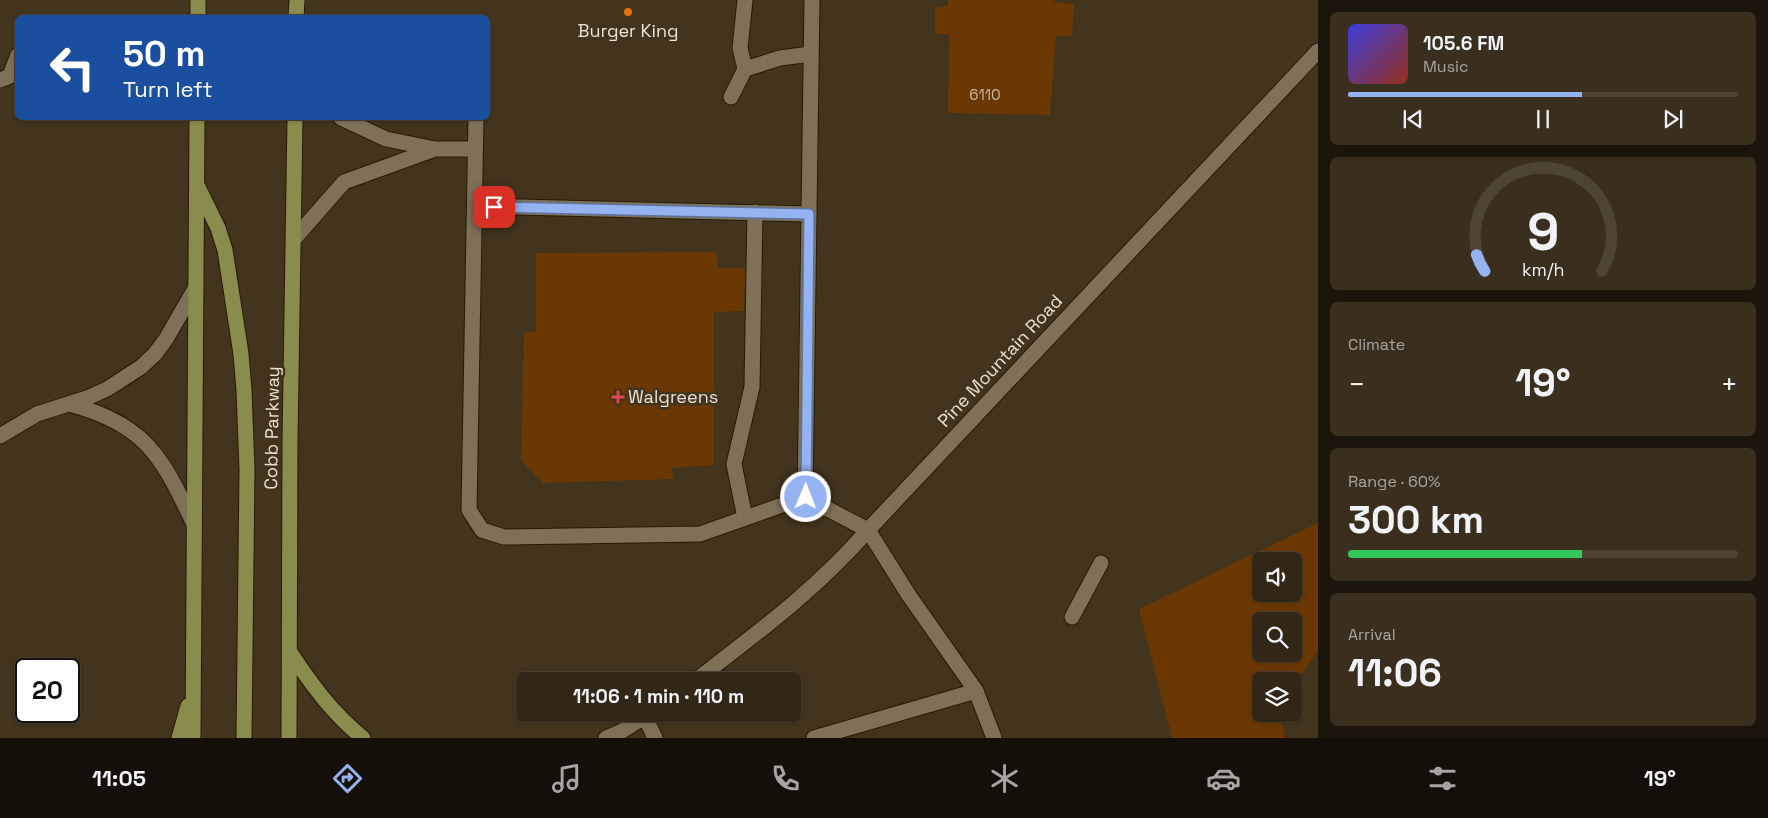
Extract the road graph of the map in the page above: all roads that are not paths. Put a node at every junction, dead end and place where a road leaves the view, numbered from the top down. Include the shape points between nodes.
1 (198, 0) edge
2 (297, 0) edge
3 (745, 0) edge
4 (812, 0) edge
5 (198, 15) edge
6 (296, 15) edge
7 (1318, 50) edge
8 (811, 54) junction
9 (15, 63) edge
10 (745, 70) junction
11 (0, 80) edge
12 (732, 97) dead end
13 (197, 120) edge
14 (295, 120) edge
15 (345, 120) edge
16 (476, 120) edge
17 (435, 149) junction
18 (475, 149) junction
19 (196, 184) junction
20 (475, 206) junction
21 (755, 212) junction
22 (809, 214) junction
23 (294, 239) junction
24 (196, 287) junction
25 (69, 404) junction
26 (0, 436) edge
27 (806, 497) junction
28 (745, 518) junction
29 (194, 524) junction
30 (868, 530) junction
31 (1101, 563) dead end
32 (1072, 617) dead end
33 (290, 651) junction
34 (707, 672) edge
35 (193, 685) junction
36 (976, 691) junction
37 (636, 722) edge
38 (649, 722) edge
39 (178, 738) edge
40 (193, 738) edge
41 (244, 738) edge
42 (289, 738) edge
43 (363, 738) edge
44 (606, 738) edge
45 (655, 738) edge
46 (814, 738) edge
47 (994, 738) edge

1 - 5 main road
2 - 6 main road
3 - 10 street via 740,48
4 - 8 street
7 - 30 street, Pine Mountain Road
8 - 10 street via 780,58
8 - 22 street
9 - 11 street via 10,76
10 - 12 street
13 - 19 main road
14 - 23 main road, Cobb Parkway
15 - 17 street via 386,140
16 - 18 street
17 - 18 street
17 - 23 street via 344,182
18 - 20 street
19 - 24 main road
19 - 41 main road via 218,228 224,250 241,354 247,470
20 - 21 street
20 - 28 street via 469,510 482,530 504,537 700,534
21 - 22 street
21 - 28 street via 752,387 734,464
22 - 27 street
23 - 33 main road, Cobb Parkway
24 - 25 street via 155,354 126,378
24 - 29 main road
25 - 26 street via 37,414
25 - 29 street via 106,416 140,438 165,470
27 - 28 street
27 - 30 street
29 - 35 main road
30 - 34 street, Pine Mountain Road via 844,557 780,615
30 - 36 street
31 - 32 street
33 - 42 main road, Cobb Parkway
33 - 43 main road via 323,699
35 - 39 main road
35 - 40 main road
36 - 46 street
36 - 47 street
37 - 44 street
38 - 45 street

